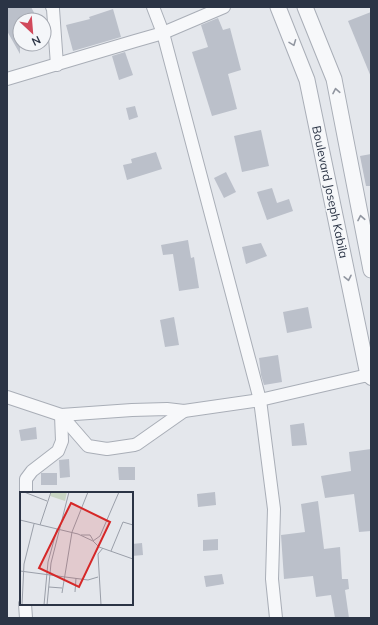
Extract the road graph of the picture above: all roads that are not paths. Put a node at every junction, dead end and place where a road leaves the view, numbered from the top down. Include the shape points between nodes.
1 (52, 7) edge
2 (153, 7) edge
3 (224, 7) edge
4 (278, 7) edge
5 (305, 7) edge
6 (163, 33) junction
7 (57, 65) junction
8 (7, 79) edge
9 (371, 270) edge
10 (370, 376) edge
11 (7, 397) edge
12 (260, 400) junction
13 (184, 411) junction
14 (61, 415) junction
15 (26, 492) edge
16 (26, 605) edge
17 (26, 618) edge
18 (276, 618) edge

1 - 7 street
2 - 6 street
3 - 6 street
4 -> 10 street, Boulevard Joseph Kabila via 307,80
9 -> 5 street, Boulevard Joseph Kabila via 334,79
6 - 7 street
6 - 12 street
7 - 8 street
10 - 12 street
11 - 14 street
12 - 13 street
12 - 18 street via 274,509 272,579
13 - 14 street via 132,410
13 - 14 street via 137,444 107,449 88,446
14 - 15 street via 62,441 58,451 32,471 26,479
16 - 17 street

